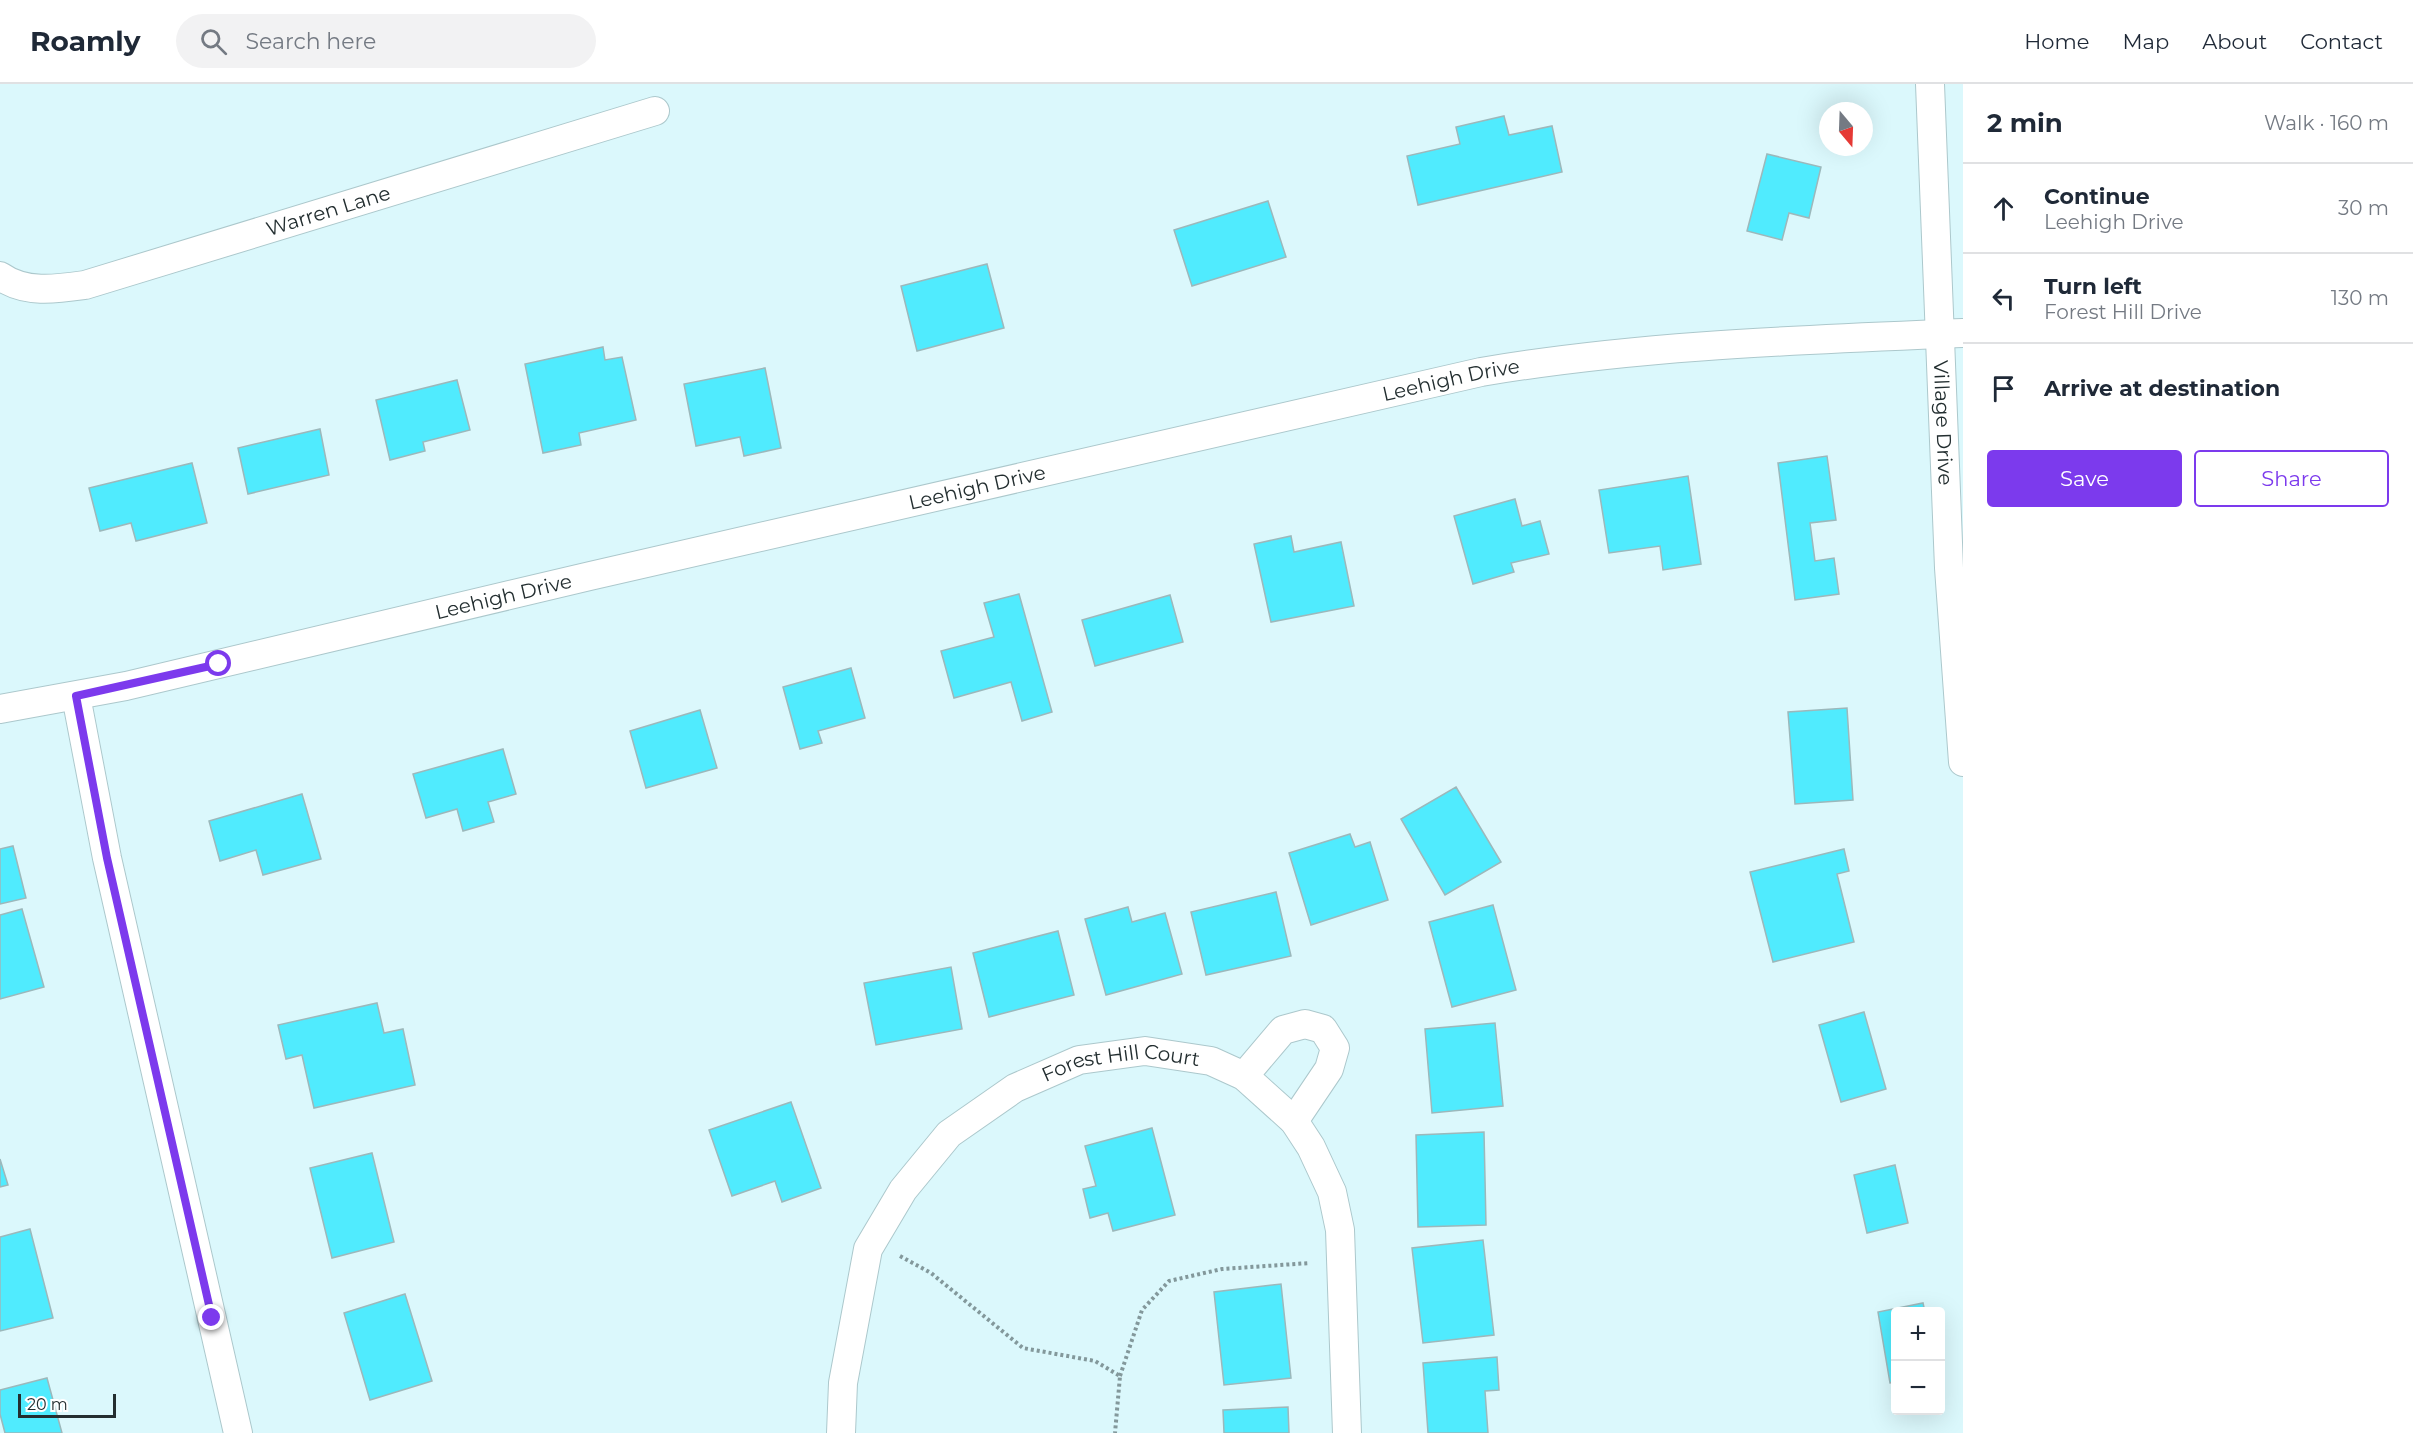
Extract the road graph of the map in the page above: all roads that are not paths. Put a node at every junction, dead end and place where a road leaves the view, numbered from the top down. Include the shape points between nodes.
1 (1930, 84) edge
2 (655, 111) dead end
3 (0, 276) edge
4 (1951, 333) edge
5 (76, 696) junction
6 (0, 709) edge
7 (1963, 762) edge
8 (1244, 1076) junction
9 (1294, 1121) junction
10 (238, 1433) edge
11 (841, 1433) edge
12 (1347, 1433) edge

1 - 4 street, Village Drive
2 - 3 street, Warren Lane via 85,285 46,290 21,286
4 - 5 street, Leehigh Drive via 1635,351 1481,372
4 - 7 street, Village Drive via 1948,568
5 - 6 street, Leehigh Drive
5 - 10 street via 107,858
8 - 9 street, Forest Hill Court
8 - 9 street via 1283,1030 1305,1024 1323,1029 1335,1048 1329,1069
8 - 11 street, Forest Hill Court via 1211,1061 1145,1051 1079,1060 1015,1088 949,1134 903,1190 867,1249 843,1383
9 - 12 street, Forest Hill Court via 1332,1192 1340,1230

